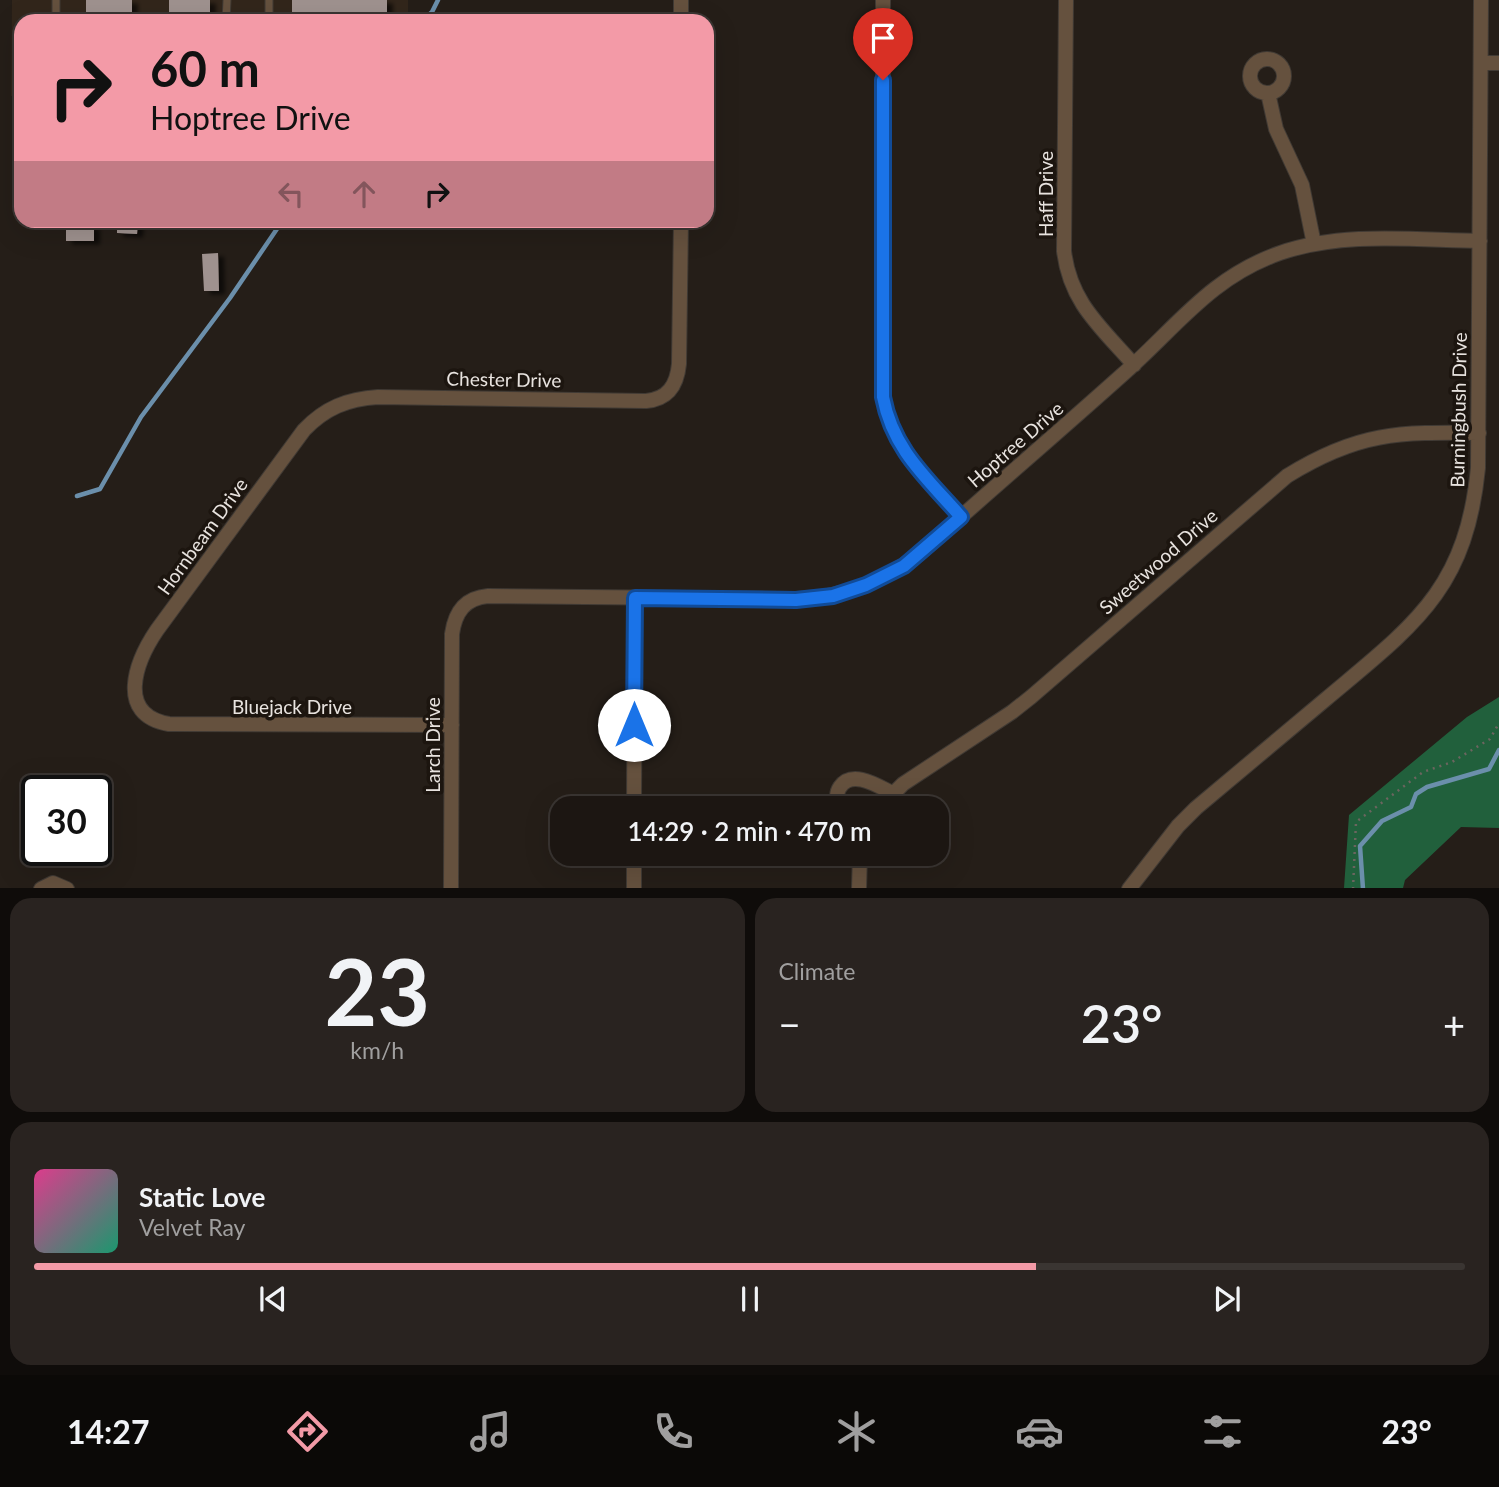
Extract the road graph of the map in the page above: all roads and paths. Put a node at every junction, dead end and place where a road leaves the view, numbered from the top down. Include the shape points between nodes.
1 (883, 0) edge
2 (1066, 0) edge
3 (1481, 0) edge
4 (1481, 63) junction
5 (1499, 63) edge
6 (1268, 93) dead end
7 (681, 228) edge
8 (1480, 241) junction
9 (1314, 244) junction
10 (1135, 365) junction
11 (336, 405) joint
12 (1479, 433) junction
13 (961, 517) junction
14 (635, 598) junction
15 (463, 605) joint
16 (139, 707) joint
17 (1499, 723) edge
18 (452, 725) junction
19 (892, 793) junction
20 (634, 796) edge
21 (837, 796) edge
22 (889, 796) edge
23 (634, 866) edge
24 (860, 866) edge
25 (41, 888) edge
26 (67, 888) edge
27 (452, 888) edge
28 (634, 888) edge
29 (859, 888) edge
30 (1129, 888) edge
31 (1353, 888) edge

1 - 13 street via 883,397 898,444
2 - 10 street, Haff Drive via 1066,268 1085,309
3 - 4 street, Burningbush Drive
4 - 5 street
4 - 8 street, Burningbush Drive
6 - 9 street via 1276,130 1302,184
7 - 11 street, Chester Drive via 680,364 675,383 663,397 646,401 378,397
8 - 9 street, Hoptree Drive
8 - 12 street, Burningbush Drive
9 - 10 street, Hoptree Drive via 1260,261 1221,283
10 - 13 street, Hoptree Drive
11 - 16 street, Hornbeam Drive via 304,430 147,645 135,686
12 - 19 street, Sweetwood Drive via 1386,435 1350,444 1310,462 1271,489 1022,704
12 - 30 street, Burningbush Drive via 1470,522 1453,566 1429,606 1396,641 1196,808
13 - 14 street, Hoptree Drive via 904,566 833,596 796,600
14 - 15 street, Hoptree Drive via 488,596
14 - 20 street
15 - 18 street, Larch Drive via 452,634
16 - 18 street, Bluejack Drive via 145,716 169,724
17 - 31 path via 1490,739 1452,762 1423,772 1356,822
18 - 27 street, Larch Drive
19 - 21 street via 849,779
19 - 22 street, Sweetwood Drive
23 - 28 street
24 - 29 street
25 - 26 street via 53,883

